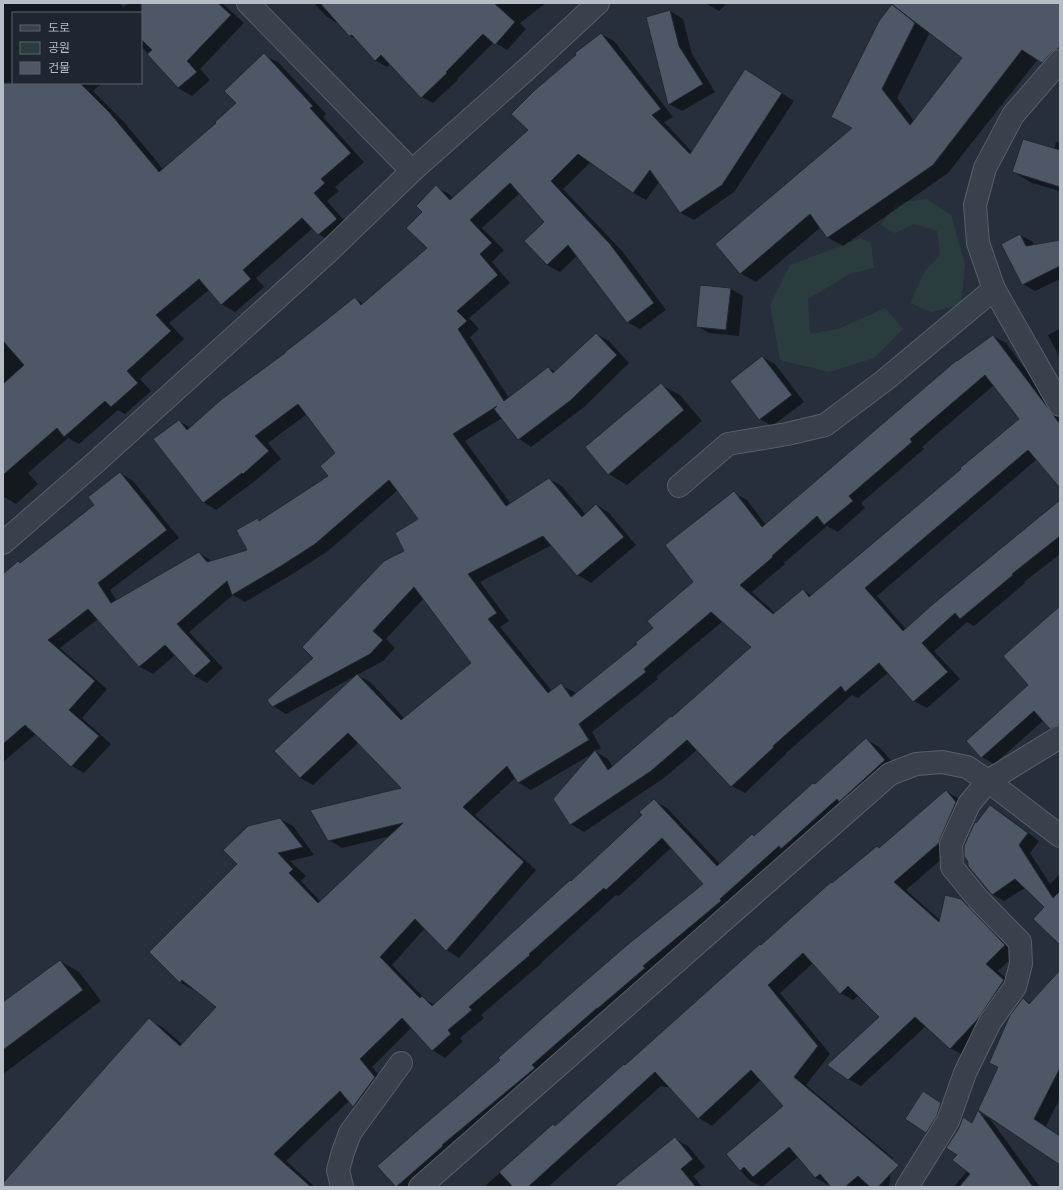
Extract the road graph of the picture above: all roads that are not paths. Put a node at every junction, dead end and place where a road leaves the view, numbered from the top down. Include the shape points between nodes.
1 (248, 3) edge
2 (598, 3) edge
3 (1060, 61) edge
4 (412, 171) junction
5 (994, 289) junction
6 (1060, 405) edge
7 (679, 486) dead end
8 (3, 543) edge
9 (1060, 737) edge
10 (988, 781) junction
11 (1060, 836) edge
12 (401, 1063) dead end
13 (342, 1187) edge
14 (420, 1187) edge
15 (907, 1187) edge

1 - 4 street
2 - 4 street
3 - 5 street via 1013,115 985,168 975,205 978,243
4 - 8 street via 322,258
5 - 6 street
5 - 7 street via 885,380 825,425 728,444
9 - 10 street
10 - 11 street
10 - 14 street via 967,768 942,762 916,764 890,774
10 - 15 street via 969,804 951,844 952,867 979,900 1020,942 1020,964 1015,987 990,1022 965,1073 948,1121
12 - 13 street via 350,1133 338,1170

